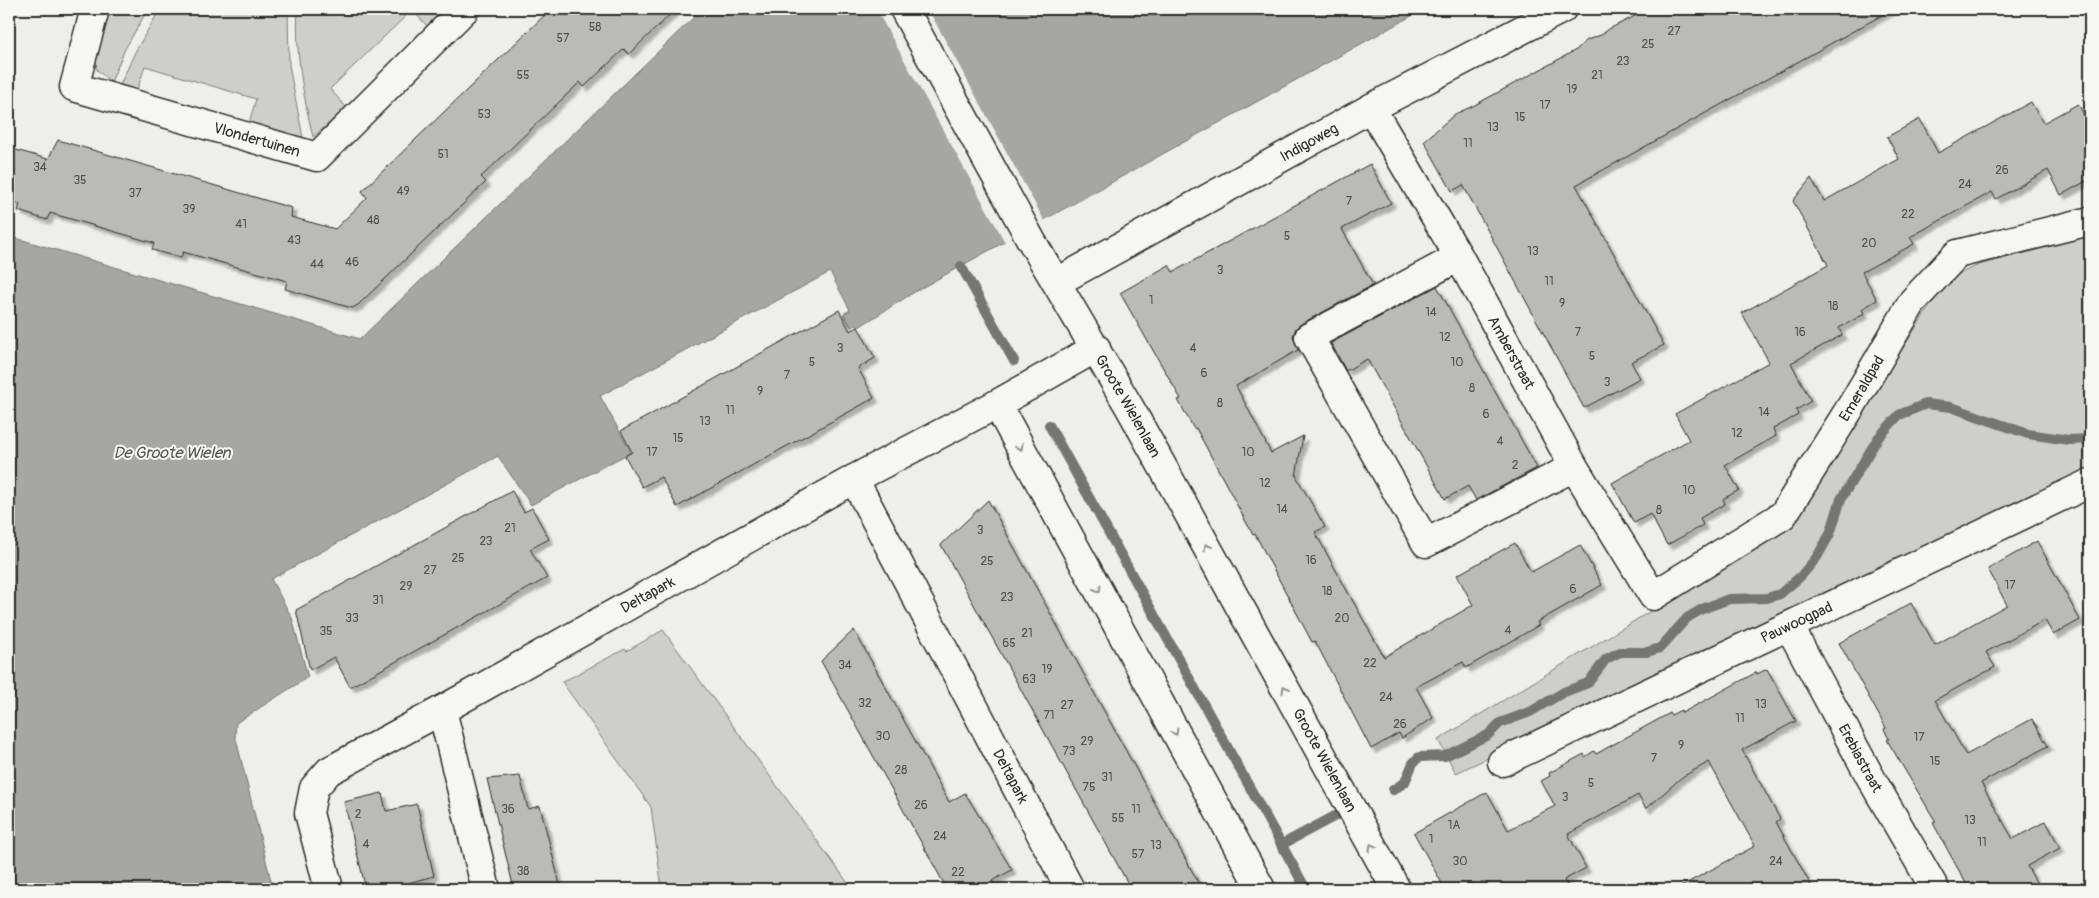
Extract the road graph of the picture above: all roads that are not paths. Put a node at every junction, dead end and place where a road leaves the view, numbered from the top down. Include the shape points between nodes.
1 (94, 9) edge
2 (466, 9) edge
3 (904, 9) edge
4 (1562, 9) edge
5 (1371, 108) junction
6 (2090, 221) edge
7 (1459, 257) junction
8 (1057, 282) junction
9 (1096, 348) junction
10 (997, 404) junction
11 (1574, 467) junction
12 (854, 479) junction
13 (2090, 483) edge
14 (1653, 596) joint
15 (1788, 626) junction
16 (442, 710) junction
17 (1502, 762) dead end
18 (329, 889) edge
19 (486, 889) edge
20 (1070, 889) edge
21 (1261, 889) edge
22 (1396, 889) edge
23 (1935, 889) edge

1 - 2 street, Vlondertuinen via 74,87 316,157
3 - 8 street
4 - 5 street, Indigoweg
5 - 7 street, Amberstraat
5 - 8 street, Indigoweg
6 - 14 street, Emeraldpad via 1957,254 1912,301 1852,405 1782,515
7 - 11 street, Amberstraat
7 - 11 street via 1309,337 1426,543
8 - 9 street
9 - 10 street, Groote Wielenlaan
22 -> 9 street, Groote Wielenlaan
10 - 12 street, Deltapark
10 -> 21 street
11 - 14 street, Amberstraat
12 - 16 street, Deltapark
12 - 20 street, Deltapark
13 - 15 street, Pauwoogpad
15 - 17 street, Pauwoogpad
15 - 23 street, Erebiastraat
16 - 18 street, Deltapark via 329,771 314,788 309,813
16 - 19 street

